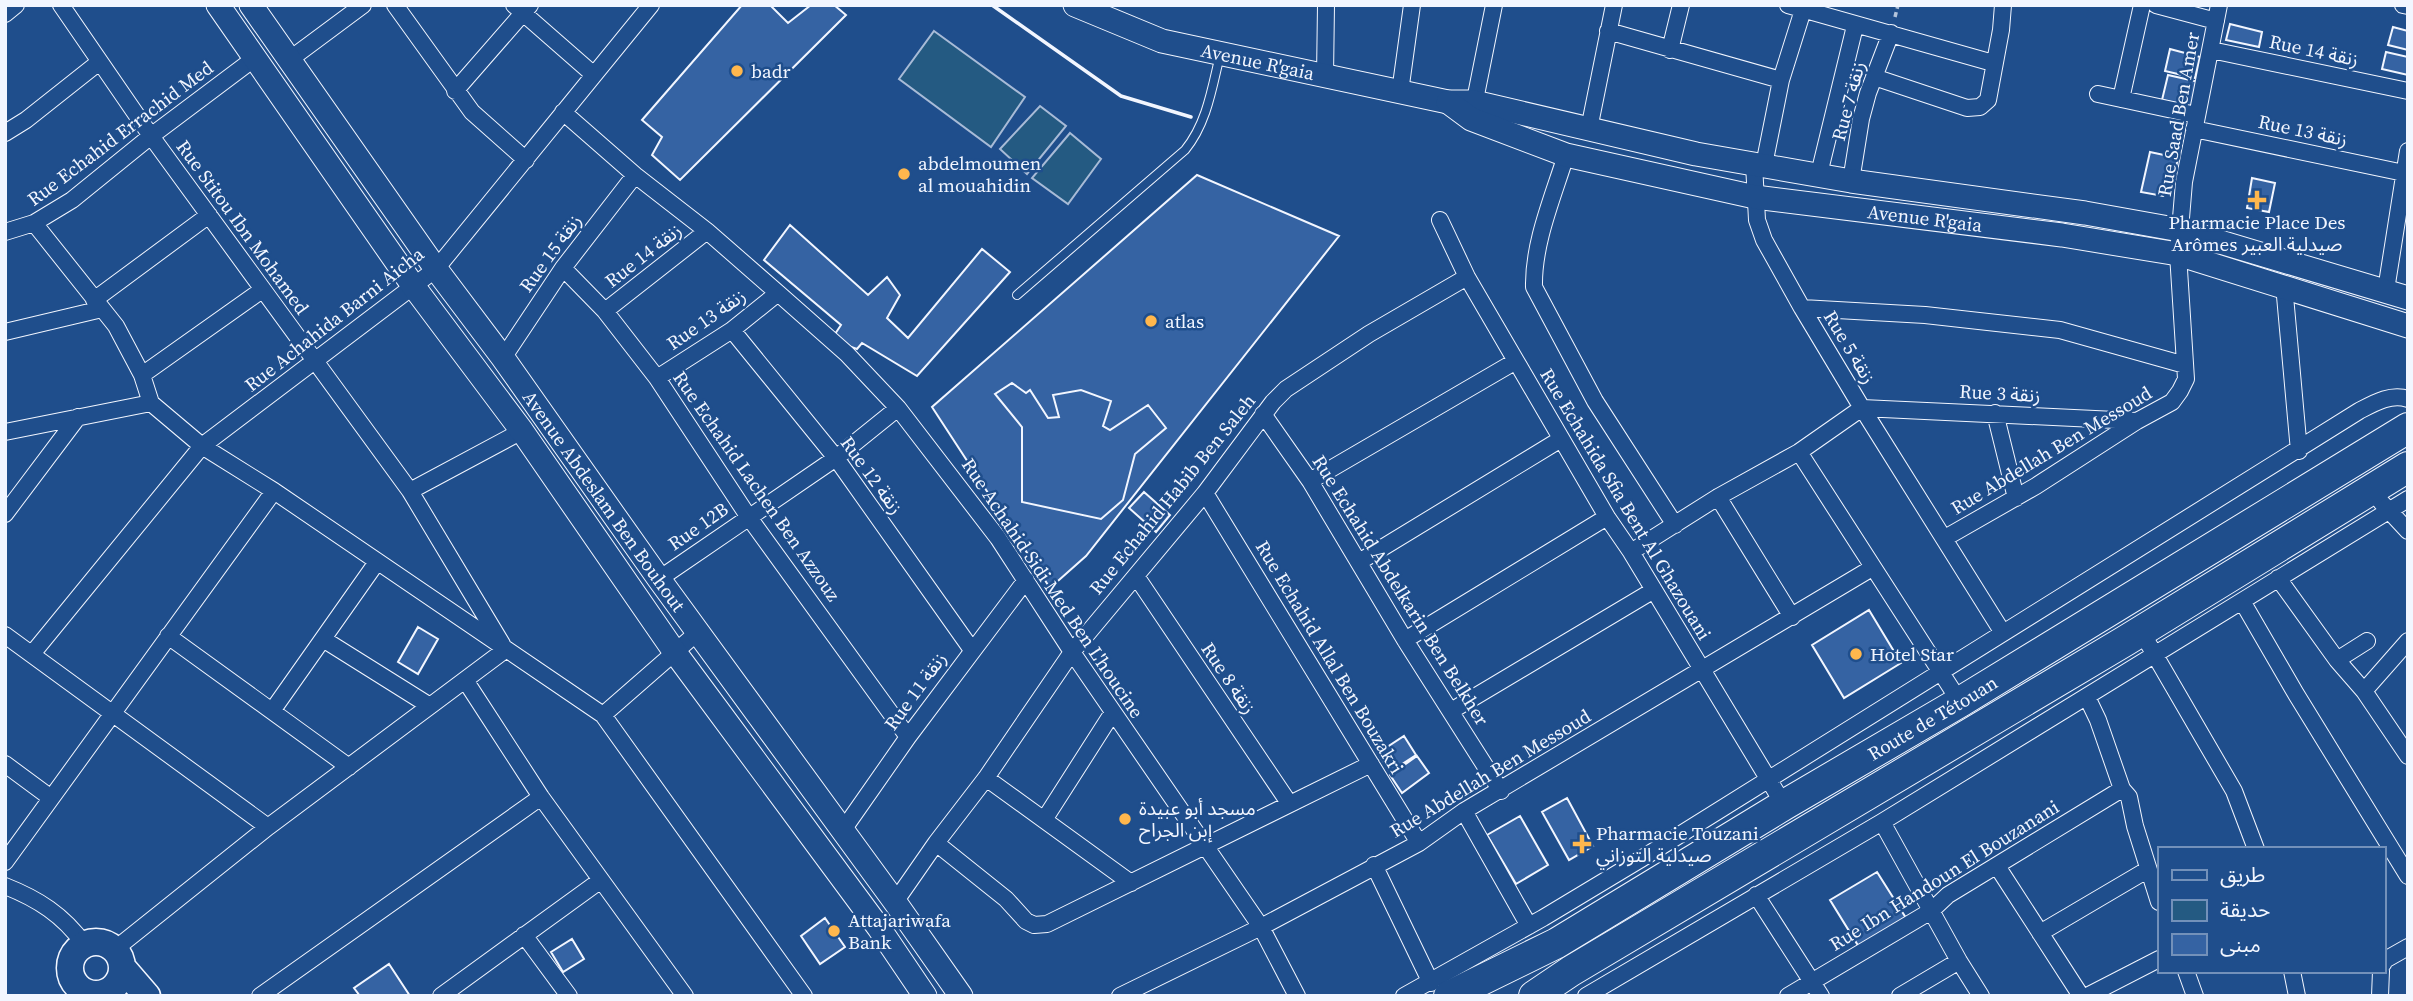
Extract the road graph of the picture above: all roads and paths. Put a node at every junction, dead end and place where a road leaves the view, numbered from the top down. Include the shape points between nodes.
1 (16, 5) edge
2 (61, 5) edge
3 (218, 5) edge
4 (251, 5) edge
5 (363, 5) edge
6 (395, 5) edge
7 (651, 5) edge
8 (1076, 5) edge
9 (1326, 5) edge
10 (1412, 5) edge
11 (1494, 5) edge
12 (1614, 5) edge
13 (1681, 5) edge
14 (2003, 5) edge
15 (2142, 5) edge
16 (2156, 5) edge
17 (523, 8) edge
18 (1795, 8) edge
19 (2218, 13) edge
20 (5, 14) edge
21 (1855, 26) junction
22 (1608, 31) junction
23 (1891, 33) junction
24 (1670, 50) junction
25 (2211, 50) junction
26 (1220, 55) junction
27 (255, 58) junction
28 (289, 60) junction
29 (99, 63) junction
30 (1993, 63) junction
31 (594, 75) junction
32 (1325, 76) junction
33 (1874, 77) junction
34 (1782, 80) junction
35 (455, 91) junction
36 (1400, 92) junction
37 (2408, 92) edge
38 (2098, 94) dead end
39 (2121, 99) junction
40 (1473, 111) junction
41 (563, 112) junction
42 (2195, 122) junction
43 (1588, 129) junction
44 (5, 133) edge
45 (151, 136) junction
46 (2408, 151) edge
47 (1566, 155) junction
48 (526, 160) junction
49 (1759, 164) junction
50 (2404, 173) junction
51 (1819, 174) junction
52 (635, 175) junction
53 (1851, 181) junction
54 (1755, 197) junction
55 (208, 215) junction
56 (1440, 220) dead end
57 (34, 223) junction
58 (2180, 230) junction
59 (707, 231) junction
60 (5, 232) edge
61 (2178, 254) junction
62 (563, 268) junction
63 (436, 270) junction
64 (1467, 277) junction
65 (2284, 285) junction
66 (414, 287) junction
67 (262, 290) junction
68 (778, 293) junction
69 (2397, 294) edge
70 (1017, 295) dead end
71 (98, 304) junction
72 (1802, 308) junction
73 (605, 311) junction
74 (2408, 326) edge
75 (732, 330) junction
76 (5, 332) edge
77 (503, 358) junction
78 (1516, 361) junction
79 (315, 363) junction
80 (2185, 365) junction
81 (142, 375) junction
82 (657, 378) junction
83 (2408, 399) edge
84 (151, 403) junction
85 (898, 408) junction
86 (1862, 408) junction
87 (1995, 413) junction
88 (1263, 414) junction
89 (78, 418) junction
90 (2137, 421) junction
91 (2408, 428) edge
92 (522, 431) junction
93 (5, 432) edge
94 (1561, 439) junction
95 (202, 446) junction
96 (2299, 451) junction
97 (1799, 452) junction
98 (836, 458) junction
99 (2408, 467) edge
100 (1310, 481) junction
101 (274, 491) junction
102 (410, 491) junction
103 (1205, 493) junction
104 (1718, 497) junction
105 (2016, 498) junction
106 (2408, 499) edge
107 (2380, 500) junction
108 (5, 514) edge
109 (748, 516) junction
110 (1606, 517) junction
111 (1675, 525) junction
112 (2408, 531) edge
113 (1945, 538) junction
114 (1631, 552) junction
115 (377, 562) junction
116 (1359, 562) junction
117 (1872, 568) junction
118 (1136, 576) junction
119 (2278, 578) junction
120 (659, 579) junction
121 (1026, 580) junction
122 (1654, 590) junction
123 (2242, 601) junction
124 (1792, 617) junction
125 (698, 632) junction
126 (2003, 633) junction
127 (5, 635) edge
128 (168, 636) junction
129 (323, 639) junction
130 (1405, 640) junction
131 (2367, 640) dead end
132 (2408, 641) edge
133 (2148, 643) junction
134 (505, 650) junction
135 (674, 650) junction
136 (972, 650) junction
137 (1072, 652) junction
138 (32, 654) junction
139 (2337, 660) junction
140 (1700, 668) junction
141 (1940, 672) junction
142 (464, 680) junction
143 (2364, 691) junction
144 (2087, 696) junction
145 (1960, 702) junction
146 (430, 706) junction
147 (272, 711) junction
148 (1451, 711) junction
149 (1113, 712) junction
150 (113, 713) junction
151 (603, 715) junction
152 (908, 737) junction
153 (2405, 746) edge
154 (5, 764) edge
155 (1371, 764) junction
156 (349, 766) junction
157 (986, 778) junction
158 (2122, 789) junction
159 (1501, 791) junction
160 (1776, 793) junction
161 (541, 797) junction
162 (51, 798) junction
163 (1289, 803) junction
164 (1464, 811) junction
165 (1044, 820) junction
166 (1882, 822) junction
167 (268, 827) junction
168 (843, 830) junction
169 (936, 843) junction
170 (1419, 843) junction
171 (1204, 847) junction
172 (2255, 847) edge
173 (5, 862) edge
174 (1374, 865) junction
175 (1997, 866) junction
176 (2147, 870) junction
177 (2408, 877) edge
178 (601, 880) junction
179 (1131, 883) junction
180 (5, 886) edge
181 (1756, 895) junction
182 (2158, 899) edge
183 (895, 902) junction
184 (1931, 911) junction
185 (1529, 926) junction
186 (1261, 927) junction
187 (2040, 933) junction
188 (524, 935) junction
189 (84, 944) junction
190 (2408, 947) edge
191 (2158, 960) edge
192 (2385, 960) edge
193 (1959, 961) junction
194 (2187, 973) edge
195 (2292, 973) edge
196 (2381, 973) edge
197 (96, 983) edge
198 (1817, 988) edge
199 (1440, 989) edge
200 (146, 996) edge
201 (260, 996) edge
202 (441, 996) edge
203 (569, 996) edge
204 (685, 996) edge
205 (804, 996) edge
206 (925, 996) edge
207 (961, 996) edge
208 (1120, 996) edge
209 (1297, 996) edge
210 (1404, 996) edge
211 (1534, 996) edge
212 (1586, 996) edge
213 (1788, 996) edge
214 (1900, 996) edge
215 (1981, 996) edge
216 (2081, 996) edge
217 (2087, 996) edge
218 (2195, 996) edge
219 (2297, 996) edge
220 (2380, 996) edge

1 - 20 street
2 - 29 street, Rue Stitou Ibn Mohamed
3 - 27 main road, Avenue Abdeslam Ben Bouhout
4 - 28 main road, Avenue Abdeslam Ben Bouhout
5 - 28 street
6 - 35 street
7 - 31 street, Rue Achahida Barni Aicha
8 - 26 main road, Avenue R'gaia via 1162,41
9 - 32 street
10 - 36 street
11 - 40 street
12 - 22 street
13 - 24 street
14 - 30 street
15 - 39 street
16 - 19 street
17 - 31 street
17 - 35 street
18 - 21 street
18 - 34 street, Rue 5 زنقة
19 - 25 street, Rue Saad Ben Amer
21 - 23 street
21 - 51 street
22 - 24 street
22 - 43 street
23 - 30 street
23 - 33 street, Rue 7 زنقة
24 - 34 street
25 - 37 street, Rue 14 زنقة
25 - 42 street, Rue Saad Ben Amer
26 - 32 main road, Avenue R'gaia
26 - 70 lane via 1202,121 1185,150
27 - 45 street, Rue Echahid Errachid Med
27 - 66 main road, Avenue Abdeslam Ben Bouhout
28 - 63 main road, Avenue Abdeslam Ben Bouhout
29 - 44 street
29 - 45 street, Rue Stitou Ibn Mohamed
30 - 33 street via 1988,100 1980,107 1967,108
31 - 41 street, Rue Achahida Barni Aicha
32 - 36 main road, Avenue R'gaia
33 - 53 street, Rue 7 زنقة via 1861,119
34 - 49 street, Rue 5 زنقة
35 - 48 street via 493,133
36 - 40 main road, Avenue R'gaia
38 - 39 street, Rue 13 زنقة
39 - 42 street, Rue 13 زنقة
40 - 43 main road, Avenue R'gaia
40 - 47 main road, Avenue R'gaia
41 - 48 street, Rue Achahida Barni Aicha
41 - 52 street, Rue Achahid Sidi Med Ben L'houcine
42 - 50 street, Rue 13 زنقة
42 - 58 street, Rue Saad Ben Amer via 2183,182
43 - 49 main road, Avenue R'gaia
45 - 55 street, Rue Stitou Ibn Mohamed
45 - 57 street, Rue Echahid Errachid Med via 72,200
46 - 50 street
47 - 54 main road, Avenue R'gaia
47 - 111 street via 1538,249 1534,288 1595,401
48 - 63 street, Rue Achahida Barni Aicha
49 - 51 main road, Avenue R'gaia
49 - 54 street, Rue 5 زنقة
50 - 69 street
51 - 53 main road, Avenue R'gaia
52 - 59 street, Rue Achahid Sidi Med Ben L'houcine
52 - 62 street, Rue 15 زنقة
53 - 58 main road, Avenue R'gaia
54 - 61 main road, Avenue R'gaia
54 - 72 street, Rue 5 زنقة via 1765,240
55 - 67 street, Rue Stitou Ibn Mohamed
55 - 71 street
56 - 64 street, Rue Echahida Sfia Bent Al Ghazouani
57 - 60 street, Rue Echahid Errachid Med
57 - 71 street
58 - 61 street, Rue Abdellah Ben Messoud
58 - 69 main road, Avenue R'gaia
59 - 68 street, Rue Achahid Sidi Med Ben L'houcine
59 - 73 street, Rue 14 زنقة
61 - 65 main road, Avenue R'gaia
61 - 80 street, Rue Abdellah Ben Messoud
62 - 73 street, Rue Echahid Lachen Ben Azzouz
62 - 77 street, Rue 15 زنقة
63 - 66 street, Rue Achahida Barni Aicha
63 - 77 main road, Avenue Abdeslam Ben Bouhout
64 - 78 street, Rue Echahida Sfia Bent Al Ghazouani
64 - 88 street, Rue Echahid Habib Ben Saleh via 1368,334 1286,389
65 - 74 main road, Avenue R'gaia
65 - 96 street
66 - 79 street, Rue Achahida Barni Aicha
66 - 92 main road, Avenue Abdeslam Ben Bouhout
67 - 79 street, Rue Stitou Ibn Mohamed
67 - 81 street
68 - 75 street, Rue 13 زنقة
68 - 85 street, Rue Achahid Sidi Med Ben L'houcine via 847,354
71 - 76 street
71 - 81 street
72 - 80 street via 2048,328
72 - 86 street, Rue 5 زنقة
73 - 82 street, Rue Echahid Lachen Ben Azzouz
75 - 82 street, Rue 13 زنقة
75 - 98 street, Rue 12 زنقة
77 - 120 main road, Avenue Abdeslam Ben Bouhout
78 - 94 street, Rue Echahida Sfia Bent Al Ghazouani
78 - 100 street
79 - 95 street, Rue Achahida Barni Aicha
79 - 102 street, Rue Stitou Ibn Mohamed
80 - 90 street, Rue Abdellah Ben Messoud via 2186,379 2172,401
81 - 84 street
82 - 109 street, Rue Echahid Lachen Ben Azzouz
83 - 96 street via 2378,400
84 - 89 street
84 - 95 street
85 - 98 street, Rue 12B
85 - 121 street, Rue Achahid Sidi Med Ben L'houcine via 968,496
86 - 87 street, Rue 3 زنقة
86 - 97 street
86 - 113 street, Rue 5 زنقة
87 - 90 street, Rue 3 زنقة
87 - 105 street
88 - 100 street, Rue Echahid Abdelkarin Ben Belkher
88 - 103 street, Rue Echahid Habib Ben Saleh
89 - 93 street
89 - 108 street
90 - 105 street, Rue Abdellah Ben Messoud
91 - 145 highway, Route de Tétouan
92 - 102 street
92 - 135 main road, Avenue Abdeslam Ben Bouhout
94 - 110 street, Rue Echahida Sfia Bent Al Ghazouani
94 - 116 street
95 - 101 street
95 - 138 street, Rue Achahida Barni Aicha
96 - 126 street
97 - 104 street
97 - 117 street
98 - 109 street, Rue 12B
98 - 136 street, Rue 12 زنقة
99 - 107 highway, Route de Tétouan
100 - 116 street, Rue Echahid Abdelkarin Ben Belkher
101 - 115 street
101 - 128 street
102 - 134 street, Rue Stitou Ibn Mohamed
103 - 118 street, Rue Echahid Habib Ben Saleh
103 - 155 street, Rue Echahid Allal Ben Bouzakri
104 - 111 street
104 - 124 street
105 - 113 street, Rue Abdellah Ben Messoud
106 - 107 street
107 - 112 street
107 - 119 street
107 - 133 highway, Route de Tétouan
109 - 120 street, Rue 12B
109 - 152 street, Rue Echahid Lachen Ben Azzouz
110 - 114 street, Rue Echahida Sfia Bent Al Ghazouani
110 - 130 street
111 - 114 street
113 - 126 street, Rue 5 زنقة
114 - 122 street, Rue Echahida Sfia Bent Al Ghazouani
115 - 129 street
115 - 134 street
116 - 130 street, Rue Echahid Abdelkarin Ben Belkher
117 - 124 street, Rue Abdellah Ben Messoud
117 - 141 street
118 - 137 street, Rue Echahid Habib Ben Saleh
118 - 163 street, Rue 8 زنقة
119 - 123 street
119 - 139 street
120 - 125 main road, Avenue Abdeslam Ben Bouhout
121 - 136 street, Rue 11 زنقة
121 - 137 street, Rue Achahid Sidi Med Ben L'houcine
122 - 140 street, Rue Echahida Sfia Bent Al Ghazouani
122 - 148 street
123 - 133 street
123 - 177 street
124 - 140 street, Rue Abdellah Ben Messoud
125 - 135 street
125 - 168 main road, Avenue Abdeslam Ben Bouhout
126 - 141 street
127 - 138 street
128 - 147 street
128 - 150 street
129 - 146 street
129 - 147 street
130 - 148 street, Rue Echahid Abdelkarin Ben Belkher
131 - 139 street
132 - 143 street
133 - 144 street
133 - 172 street via 2234,791
133 - 211 highway, Route de Tétouan
134 - 142 street
134 - 151 street
135 - 151 street
135 - 206 main road, Avenue Abdeslam Ben Bouhout
136 - 152 street, Rue 11 زنقة
137 - 149 street, Rue Achahid Sidi Med Ben L'houcine
137 - 157 street, Rue Echahid Habib Ben Saleh
138 - 150 street
139 - 143 street
140 - 159 street, Rue Abdellah Ben Messoud
140 - 160 street, Rue Echahida Sfia Bent Al Ghazouani
141 - 145 street
141 - 160 street
142 - 146 street
142 - 161 street
143 - 153 street
144 - 158 street
144 - 166 street
145 - 160 highway, Route de Tétouan
146 - 156 street
147 - 156 street
148 - 159 street, Rue Echahid Abdelkarin Ben Belkher
149 - 165 street
149 - 171 street, Rue Achahid Sidi Med Ben L'houcine
150 - 162 street
150 - 167 street
151 - 205 street
152 - 168 street, Rue 11 زنقة
154 - 162 street
155 - 163 street
155 - 170 street, Rue Echahid Allal Ben Bouzakri
156 - 167 street
157 - 165 street
157 - 169 street, Rue Echahid Habib Ben Saleh
158 - 175 street, Rue Ibn Handoun El Bouzanani
158 - 176 street via 2129,797
159 - 164 street, Rue Abdellah Ben Messoud
160 - 185 street
160 - 199 highway, Route de Tétouan via 1557,943
161 - 178 street
161 - 201 street
162 - 173 street
163 - 171 street
164 - 170 street, Rue Abdellah Ben Messoud
164 - 185 street
165 - 179 street
166 - 181 street
166 - 184 street
167 - 197 street
168 - 183 main road, Avenue Abdeslam Ben Bouhout
169 - 179 street via 1034,925 1047,925
169 - 183 street, Rue Echahid Habib Ben Saleh
170 - 174 street, Rue Abdellah Ben Messoud
171 - 179 street
171 - 186 street, Rue Achahid Sidi Med Ben L'houcine
174 - 186 street, Rue Abdellah Ben Messoud
174 - 199 street
175 - 184 street, Rue Ibn Handoun El Bouzanani via 1948,895
175 - 187 street
176 - 182 street
176 - 187 street
178 - 188 street
178 - 204 street
180 - 189 street via 46,905
181 - 198 street
181 - 212 street
183 - 207 main road, Avenue Abdeslam Ben Bouhout
184 - 193 street
184 - 198 street, Rue Ibn Handoun El Bouzanani
185 - 199 street
186 - 208 street, Rue Abdellah Ben Messoud
186 - 209 street, Rue Achahid Sidi Med Ben L'houcine
187 - 216 street
188 - 202 street
188 - 203 street
189 - 197 main road via 100,942
189 - 197 main road via 70,964
190 - 192 street
191 - 217 street
193 - 214 street
193 - 215 street
194 - 218 street
195 - 219 street
196 - 220 street
197 - 200 main road
198 - 213 street, Rue Ibn Handoun El Bouzanani
199 - 210 street

